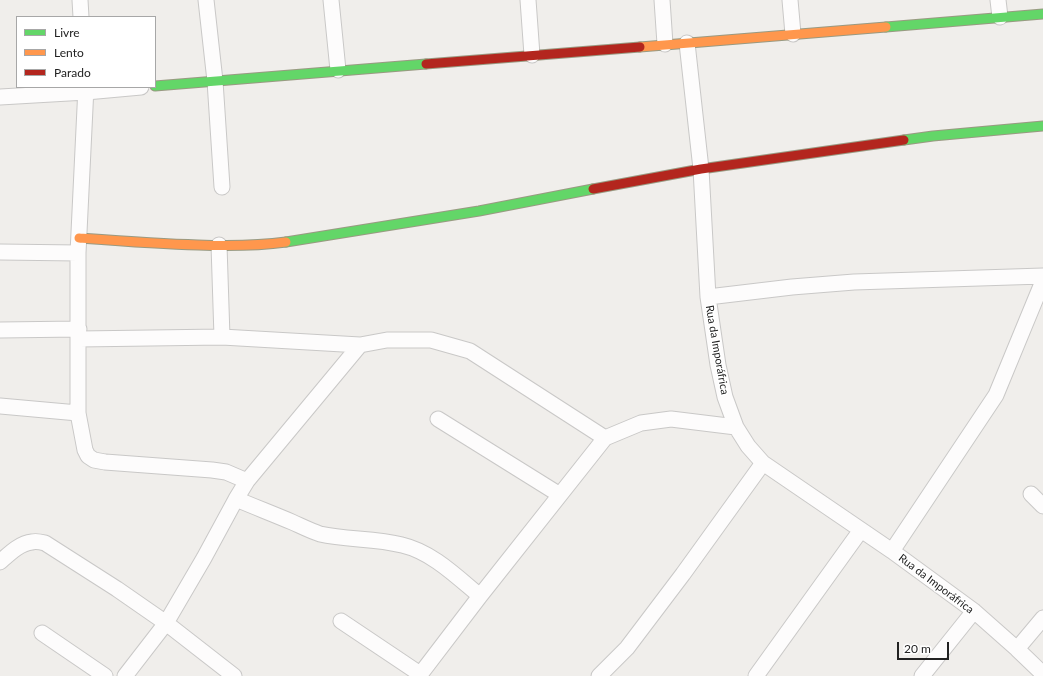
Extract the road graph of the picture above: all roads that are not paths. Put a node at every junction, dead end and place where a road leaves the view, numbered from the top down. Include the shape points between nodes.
1 (80, 0) edge
2 (206, 0) edge
3 (331, 0) edge
4 (528, 0) edge
5 (662, 0) edge
6 (790, 0) edge
7 (998, 0) edge
8 (1043, 14) edge
9 (81, 16) edge
10 (1000, 17) junction
11 (793, 34) junction
12 (687, 43) junction
13 (665, 44) junction
14 (532, 55) junction
15 (338, 70) junction
16 (215, 81) junction
17 (156, 86) edge
18 (114, 88) edge
19 (86, 89) edge
20 (0, 97) edge
21 (1043, 126) edge
22 (701, 169) junction
23 (222, 187) dead end
24 (78, 245) junction
25 (219, 245) junction
26 (0, 252) edge
27 (1043, 276) edge
28 (1043, 281) edge
29 (708, 297) junction
30 (0, 330) edge
31 (79, 334) junction
32 (222, 337) junction
33 (360, 345) junction
34 (0, 406) edge
35 (78, 413) junction
36 (438, 419) dead end
37 (736, 427) junction
38 (605, 438) junction
39 (763, 463) junction
40 (247, 481) junction
41 (1031, 494) dead end
42 (560, 495) junction
43 (236, 499) junction
44 (1043, 506) edge
45 (861, 530) junction
46 (892, 551) junction
47 (0, 562) edge
48 (480, 596) junction
49 (974, 612) junction
50 (1043, 618) edge
51 (341, 621) dead end
52 (166, 623) junction
53 (42, 633) dead end
54 (1017, 649) junction
55 (1043, 674) edge
56 (420, 675) edge
57 (105, 676) edge
58 (125, 676) edge
59 (234, 676) edge
60 (599, 676) edge
61 (756, 676) edge
62 (922, 676) edge

1 - 9 street
2 - 16 street
3 - 15 street
4 - 14 street
5 - 13 street
6 - 11 street
7 - 10 street
8 - 10 street
10 - 11 street
11 - 12 street
12 - 13 street
12 - 22 street, Rua da Imporáfrica
13 - 14 street
14 - 15 street
15 - 16 street
16 - 17 street
16 - 23 street
18 - 19 street
19 - 20 street
19 - 24 street
21 - 22 street via 933,136
22 - 25 street via 479,211 315,238 272,244
22 - 29 street, Rua da Imporáfrica
24 - 25 street
24 - 26 street
24 - 31 street
25 - 32 street
27 - 29 street via 854,282
28 - 46 street via 996,395
29 - 37 street, Rua da Imporáfrica via 724,397
30 - 31 street
31 - 32 street
31 - 35 street
32 - 33 street
33 - 38 street via 387,340 431,340 470,352
33 - 40 street
34 - 35 street
35 - 40 street via 85,450 94,460 212,470 226,472
36 - 42 street
37 - 38 street via 671,418 641,423
37 - 39 street, Rua da Imporáfrica
38 - 42 street
39 - 45 street, Rua da Imporáfrica
39 - 60 street via 627,648
40 - 43 street
41 - 44 street
42 - 48 street
43 - 48 street via 319,534 412,547 445,567
43 - 52 street
45 - 46 street, Rua da Imporáfrica
45 - 61 street
46 - 49 street, Rua da Imporáfrica
47 - 52 street via 26,544 45,543
48 - 56 street
49 - 54 street, Rua da Imporáfrica
49 - 62 street
50 - 54 street
51 - 56 street
52 - 58 street
52 - 59 street
53 - 57 street
54 - 55 street, Rua da Imporáfrica

